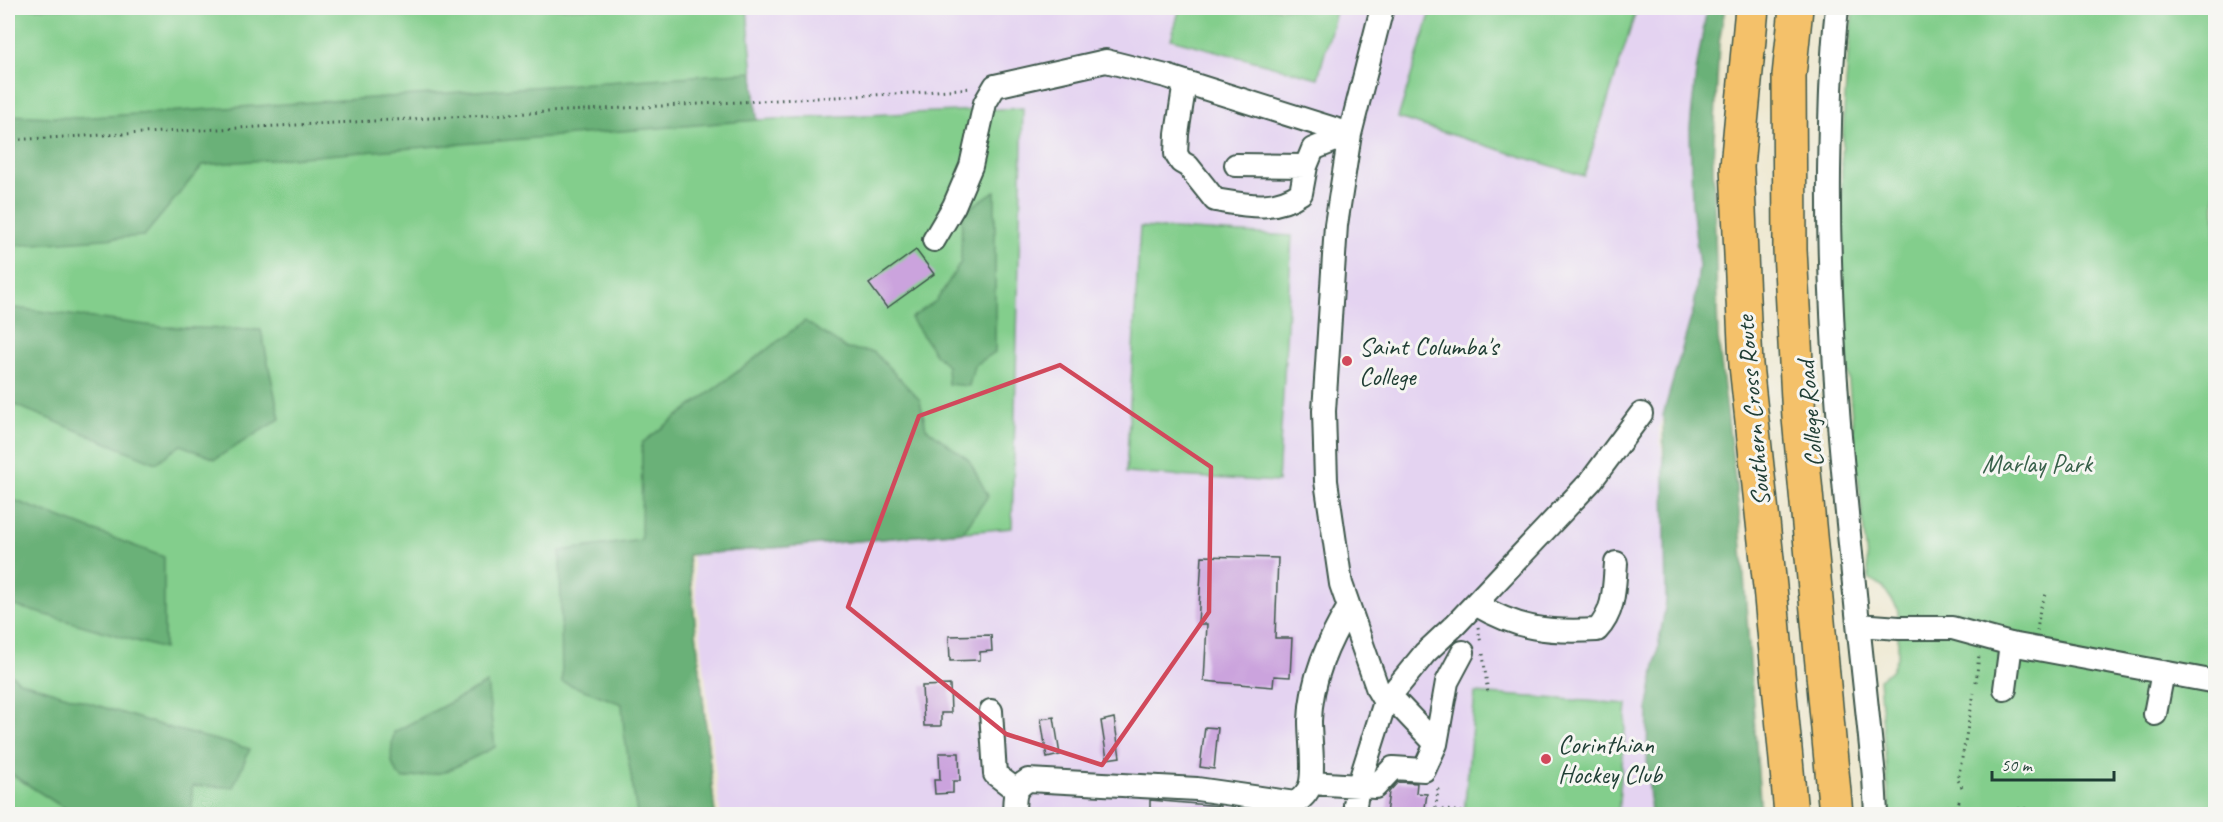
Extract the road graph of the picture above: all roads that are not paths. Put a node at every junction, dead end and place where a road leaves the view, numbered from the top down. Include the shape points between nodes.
1 (1382, 8) edge
2 (1752, 8) edge
3 (1796, 8) edge
4 (1837, 8) edge
5 (1185, 82) junction
6 (1350, 134) junction
7 (1236, 165) dead end
8 (1306, 166) junction
9 (934, 240) dead end
10 (1641, 414) dead end
11 (1616, 563) dead end
12 (1475, 604) junction
13 (1349, 607) junction
14 (1859, 625) junction
15 (2011, 644) junction
16 (1463, 652) dead end
17 (2163, 672) junction
18 (2216, 682) edge
19 (2005, 689) dead end
20 (1391, 703) junction
21 (991, 711) dead end
22 (2155, 714) dead end
23 (1436, 744) junction
24 (1311, 783) junction
25 (1358, 787) junction
26 (1016, 790) junction
27 (1238, 805) edge
28 (1014, 814) edge
29 (1356, 814) edge
30 (1791, 814) edge
31 (1836, 814) edge
32 (1876, 814) edge

1 - 6 street
2 - 30 highway, Southern Cross Route via 1737,166 1746,365
3 - 31 highway, Southern Cross Route via 1789,76 1790,250 1799,418
4 - 14 street, College Road via 1830,84 1830,303
5 - 6 street
5 - 8 street via 1176,154 1215,200 1253,206 1287,203 1301,193
5 - 9 street via 1106,61 995,86 985,103 971,166
6 - 8 street via 1313,149
6 - 13 street via 1336,225 1323,411 1326,481 1341,584
7 - 8 street
10 - 12 street via 1591,481
11 - 12 street via 1607,620 1597,630 1569,632 1519,625
12 - 20 street via 1425,653
13 - 20 street via 1378,690
13 - 24 street via 1329,641 1313,694
14 - 15 street via 1952,628
14 - 32 street, College Road
15 - 17 street
15 - 19 street
16 - 23 street via 1447,682
17 - 18 street
17 - 22 street
20 - 23 street
20 - 25 street
21 - 26 street via 995,774
23 - 25 street via 1424,770 1393,768 1375,787
24 - 25 street
24 - 27 street via 1304,798 1295,803
25 - 29 street
26 - 27 street via 1028,780 1197,789
26 - 28 street

